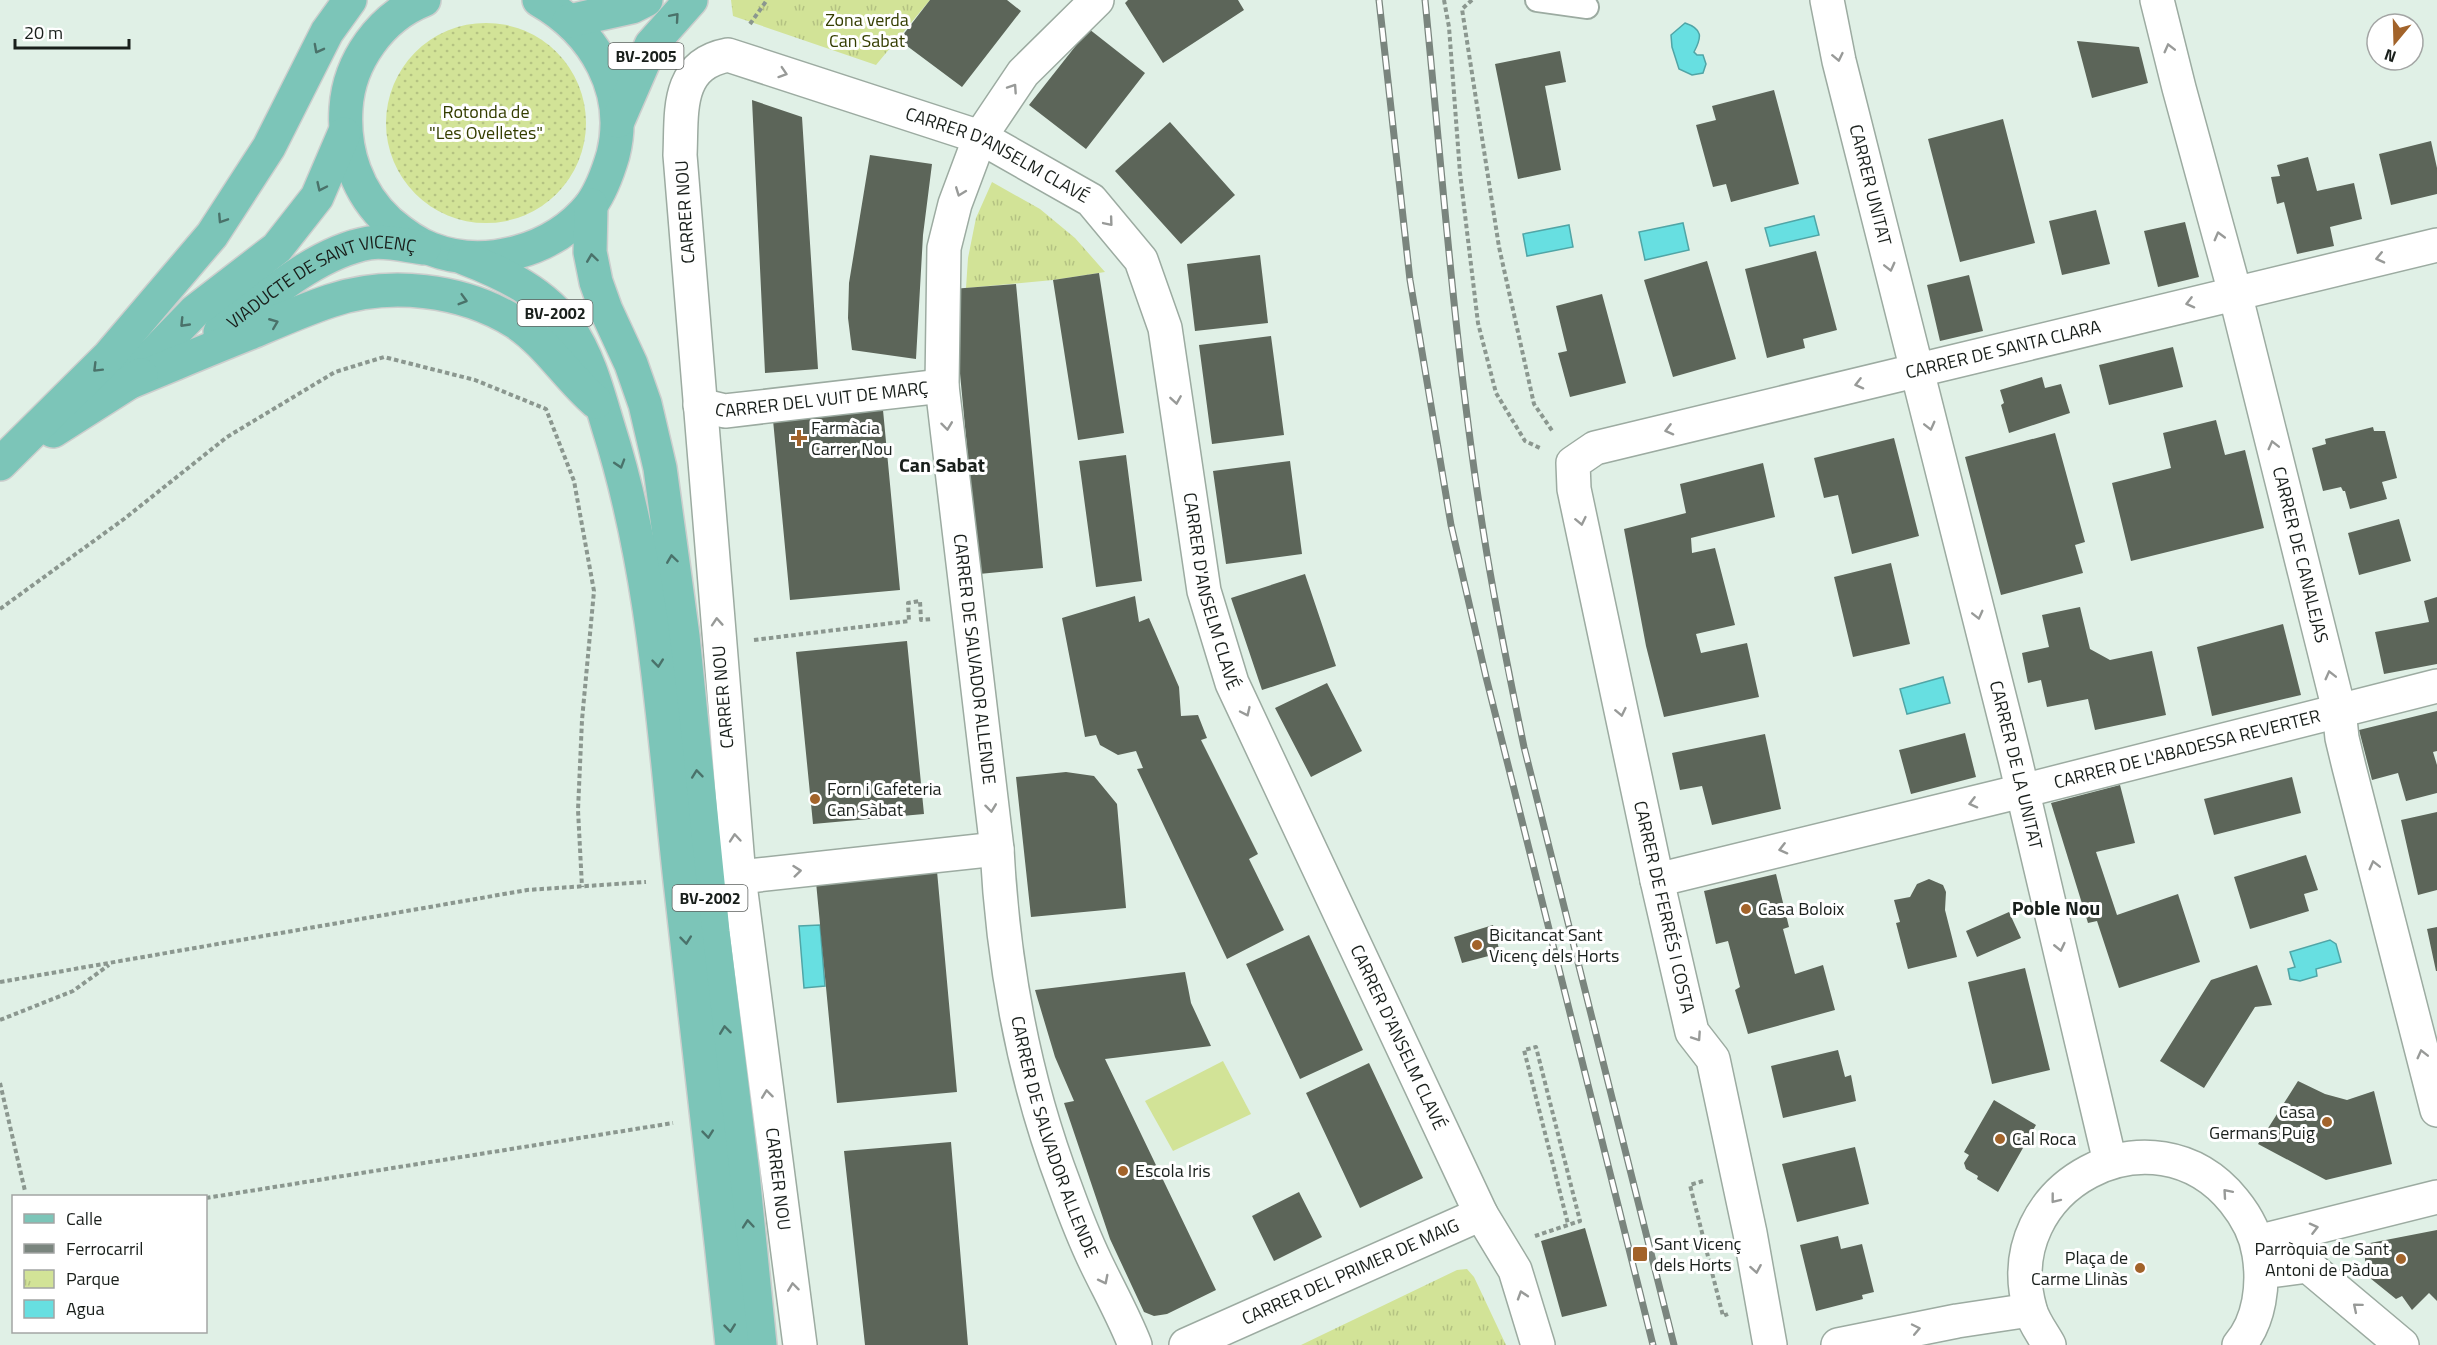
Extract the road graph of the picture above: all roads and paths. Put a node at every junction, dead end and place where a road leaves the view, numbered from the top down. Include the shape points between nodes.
1 (350, 0) edge
2 (539, 0) edge
3 (646, 0) edge
4 (691, 0) edge
5 (1097, 0) edge
6 (1444, 0) edge
7 (1473, 0) edge
8 (1537, 0) edge
9 (1827, 0) edge
10 (2157, 0) edge
11 (418, 1) edge
12 (1587, 7) dead end
13 (569, 21) junction
14 (713, 58) joint
15 (617, 123) junction
16 (344, 134) junction
17 (980, 137) junction
18 (591, 204) junction
19 (2437, 245) edge
20 (429, 249) junction
21 (464, 258) junction
22 (2235, 293) junction
23 (1916, 370) junction
24 (123, 385) junction
25 (942, 386) junction
26 (700, 405) junction
27 (603, 408) junction
28 (1573, 463) junction
29 (0, 465) edge
30 (0, 609) edge
31 (932, 619) dead end
32 (718, 645) junction
33 (2437, 686) edge
34 (2339, 710) junction
35 (2022, 791) junction
36 (997, 849) junction
37 (739, 877) junction
38 (679, 878) junction
39 (1657, 880) junction
40 (582, 887) junction
41 (111, 963) junction
42 (0, 982) edge
43 (0, 1020) edge
44 (0, 1083) edge
45 (2437, 1110) edge
46 (707, 1118) junction
47 (2110, 1162) junction
48 (1690, 1185) dead end
49 (25, 1191) dead end
50 (2437, 1197) edge
51 (207, 1198) edge
52 (1481, 1214) junction
53 (1568, 1224) joint
54 (2260, 1257) junction
55 (1763, 1305) junction
56 (2030, 1310) junction
57 (732, 1345) edge
58 (760, 1345) edge
59 (800, 1345) edge
60 (1135, 1345) edge
61 (1186, 1345) edge
62 (1538, 1345) edge
63 (1770, 1345) edge
64 (1838, 1345) edge
65 (2049, 1345) edge
66 (2240, 1345) edge
67 (2402, 1345) edge

1 -> 29 main road via 327,32 269,147 212,235 110,356
2 - 13 main road, BV-2002
3 - 13 main road via 632,7
15 -> 4 main road, BV-2005 via 651,45
17 -> 5 street, CARRER DE SALVADOR ALLENDE via 1023,73
6 - 28 path via 1478,323 1496,393 1525,441
7 - 28 path via 1462,9 1499,247 1534,404
8 - 12 lane
9 -> 23 street, CARRER UNITAT
22 -> 10 street, CARRER DE CANALEJAS
11 - 16 main road, BV-2002 via 386,23 366,46 346,104
13 - 15 main road, BV-2002 via 603,62 612,83
14 -> 17 street, CARRER D'ANSELM CLAVÉ via 728,55
14 - 26 street, CARRER NOU via 687,82 680,155
15 - 18 main road, BV-2002 via 610,166
16 - 20 main road, BV-2002 via 360,185 376,210 410,239
16 -> 24 main road, VIADUCTE DE SANT VICENÇ via 317,197 277,248 195,311
17 -> 25 street, CARRER DE SALVADOR ALLENDE via 955,204 944,248
17 -> 52 street, CARRER D'ANSELM CLAVÉ via 1091,200 1141,260 1165,328 1204,591 1232,683
18 - 21 main road, BV-2002 via 551,240 517,252
58 -> 18 main road, BV-2002 via 683,636 660,468 645,404 596,282 590,252
19 -> 22 street, CARRER DE SANTA CLARA
20 - 21 main road, BV-2002
20 - 24 main road, VIADUCTE DE SANT VICENÇ via 372,243 342,249 217,334
21 - 27 main road, BV-2002 via 513,280 545,302 570,328 593,374
22 -> 23 street, CARRER DE SANTA CLARA
34 -> 22 street, CARRER DE CANALEJAS
23 -> 28 street, CARRER DE SANTA CLARA via 1595,448
23 -> 35 street, CARRER DE LA UNITAT
24 -> 27 main road via 332,300 410,289 487,308 515,322 537,339
24 - 29 main road, VIADUCTE DE SANT VICENÇ
25 - 26 street, CARRER DEL VUIT DE MARÇ via 725,411
25 -> 36 street, CARRER DE SALVADOR ALLENDE
32 -> 26 street, CARRER NOU
27 -> 38 main road, BV-2002 via 625,478 657,656
28 -> 39 street, CARRER DE FERRÉS I COSTA via 1574,489
30 - 40 path via 124,519 226,437 334,372 384,357 475,380 546,409 574,481 594,591 578,810
31 - 32 path via 921,620 920,601 908,603 909,621
37 -> 32 street, CARRER NOU
33 - 34 street, CARRER DE L'ABADESSA REVERTER
34 - 35 street, CARRER DE L'ABADESSA REVERTER
45 -> 34 street, CARRER DE CANALEJAS via 2347,758
35 -> 39 street, CARRER DE L'ABADESSA REVERTER
35 -> 47 street, CARRER DE LA UNITAT
37 -> 36 street
36 -> 60 street, CARRER DE SALVADOR ALLENDE via 1010,972 1038,1105 1095,1262
59 -> 37 street, CARRER NOU
38 - 40 path
38 -> 46 main road, BV-2002
39 -> 55 street, CARRER DE FERRÉS I COSTA via 1692,1032 1713,1059
40 - 41 path via 527,891
41 - 42 path
41 - 43 path via 73,991
44 - 49 path
46 - 51 path
46 -> 57 main road, BV-2002
54 -> 47 street via 2246,1216 2222,1186 2188,1165 2149,1157
47 -> 56 street via 2089,1170 2064,1188 2038,1220 2028,1245 2025,1278
48 - 55 path via 1723,1316
54 -> 50 street
52 - 61 street, CARRER DEL PRIMER DE MAIG
62 -> 52 street, CARRER D'ANSELM CLAVÉ via 1515,1270
53 - 53 path via 1524,1050 1536,1047 1580,1221
54 - 66 street via 2257,1312
67 -> 54 street via 2308,1266
55 - 63 street, CARRER DE FERRÉS I COSTA
64 -> 56 street
56 - 65 street

